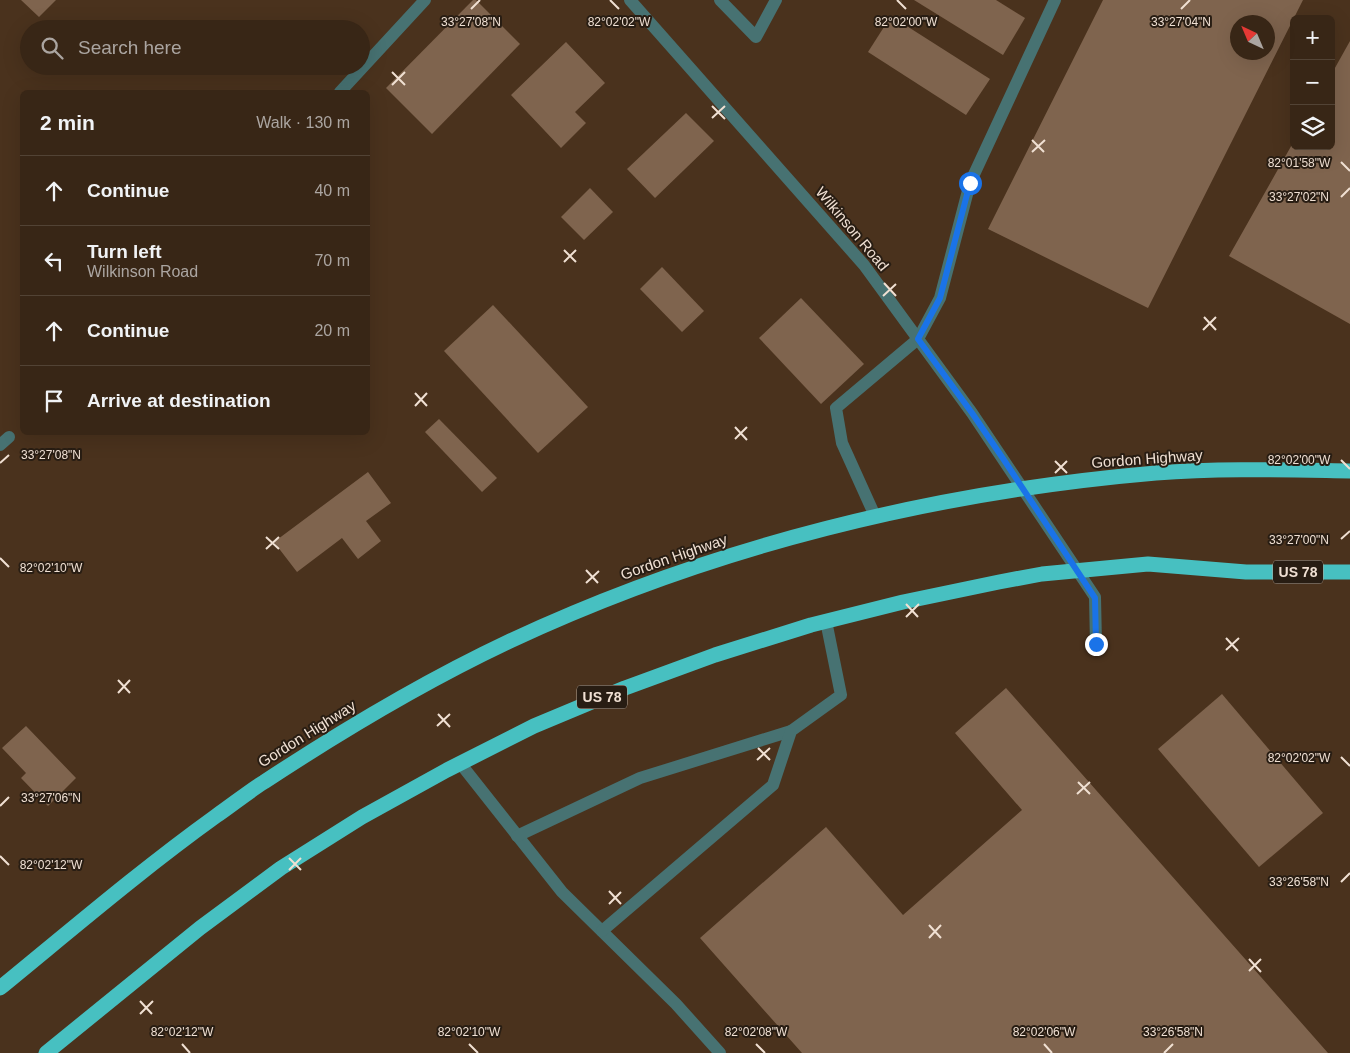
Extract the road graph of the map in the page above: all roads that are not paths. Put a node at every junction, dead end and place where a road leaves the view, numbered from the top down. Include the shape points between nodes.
1 (425, 0) edge
2 (630, 0) edge
3 (720, 0) edge
4 (776, 0) edge
5 (1055, 0) edge
6 (370, 60) edge
7 (356, 75) edge
8 (342, 90) edge
9 (918, 339) junction
10 (1350, 471) edge
11 (1023, 489) junction
12 (875, 516) junction
13 (1077, 570) junction
14 (1350, 572) edge
15 (826, 621) junction
16 (1096, 644) dead end
17 (791, 731) junction
18 (460, 764) junction
19 (518, 836) junction
20 (602, 931) junction
21 (0, 988) edge
22 (46, 1053) edge
23 (720, 1053) edge

1 - 6 street
2 - 9 street, Wilkinson Road via 864,266
3 - 4 street via 756,37
5 - 9 street via 970,183 940,298
7 - 8 street
9 - 11 street, Wilkinson Road
9 - 12 street via 836,408 842,443
10 - 11 highway, Gordon Highway via 1159,473
11 - 12 highway, Gordon Highway
11 - 13 street, Wilkinson Road
12 - 21 highway, Gordon Highway via 784,539 605,600 509,641 420,687 260,784 179,843
13 - 14 highway, US 78 via 1148,564 1246,572
13 - 15 highway, US 78 via 1000,582
13 - 16 street, Wilkinson Road via 1095,598
15 - 17 street via 841,695
15 - 18 highway, US 78 via 714,655 625,688 534,726
17 - 19 street via 640,778
17 - 20 street via 773,784
18 - 19 street
18 - 22 highway, US 78 via 362,817 281,868 200,928
19 - 20 street via 562,892
20 - 23 street

